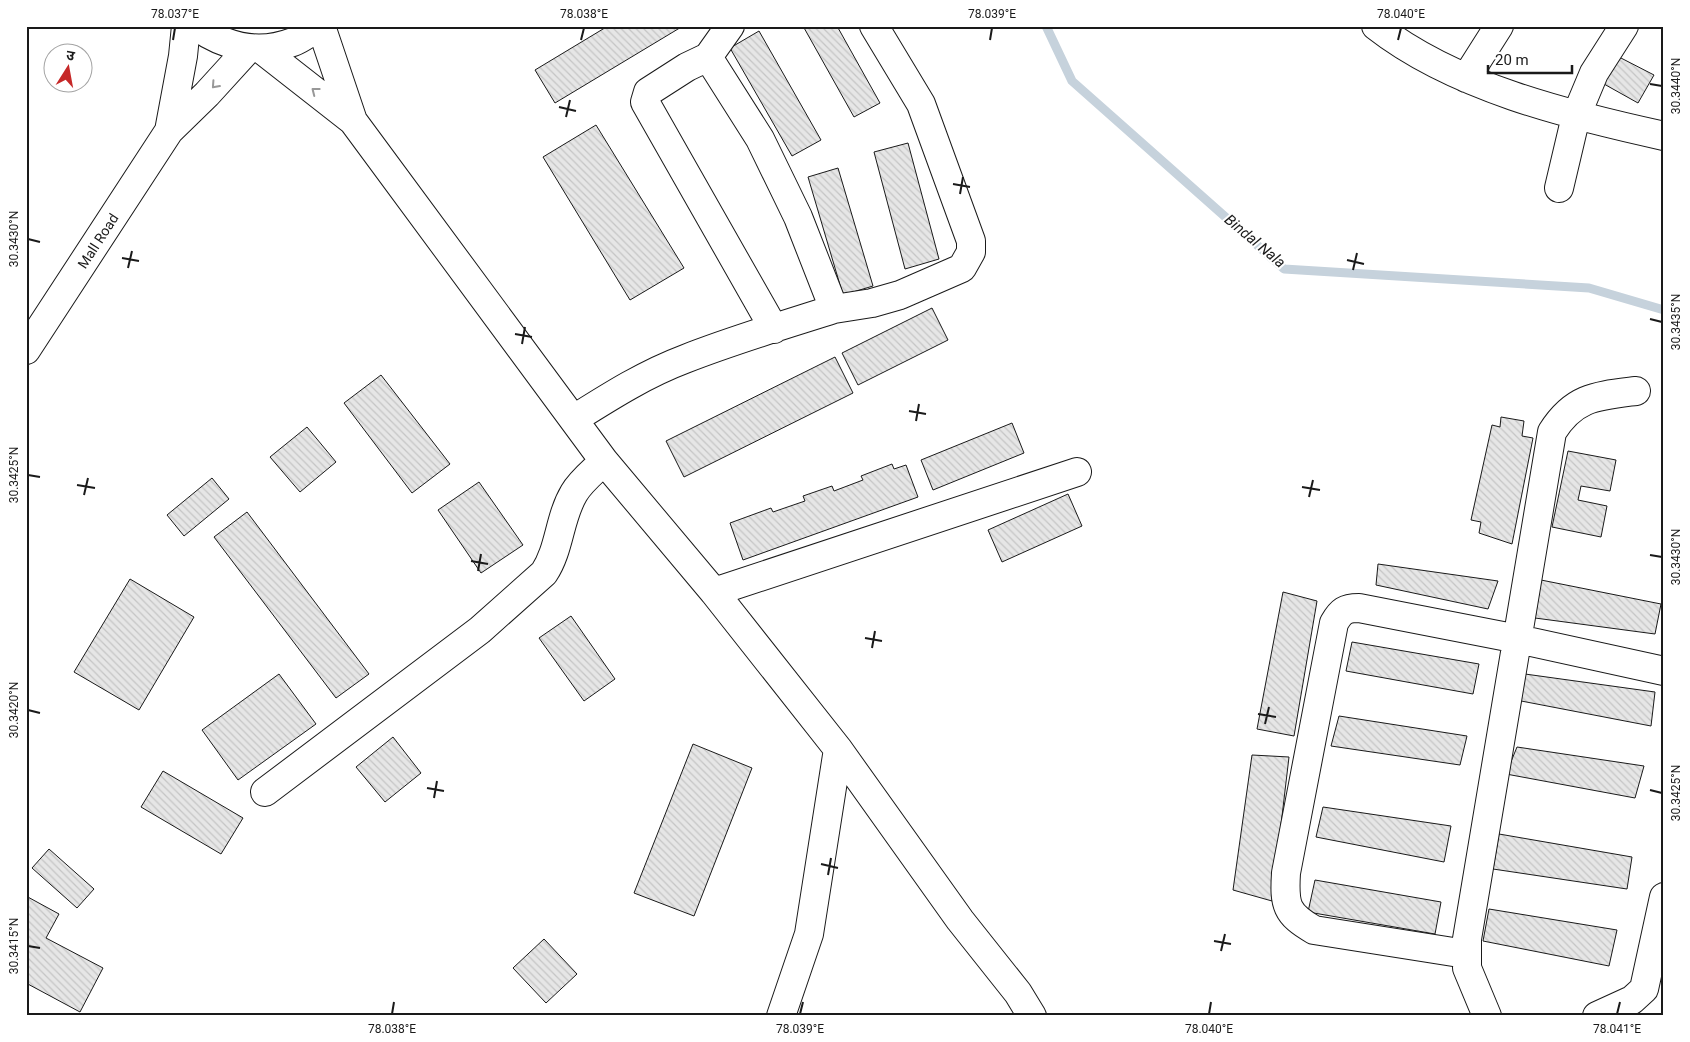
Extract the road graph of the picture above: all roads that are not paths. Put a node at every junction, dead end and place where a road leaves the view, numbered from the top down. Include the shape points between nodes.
1 (186, 26) edge
2 (196, 26) edge
3 (320, 26) edge
4 (730, 26) edge
5 (874, 26) edge
6 (1376, 26) edge
7 (1499, 26) edge
8 (1624, 26) edge
9 (255, 49) junction
10 (708, 57) junction
11 (1466, 78) junction
12 (1576, 116) junction
13 (353, 121) junction
14 (169, 131) junction
15 (1664, 136) edge
16 (1559, 188) dead end
17 (834, 309) junction
18 (774, 329) junction
19 (26, 350) edge
20 (1636, 391) dead end
21 (574, 420) junction
22 (604, 462) junction
23 (1077, 472) dead end
24 (714, 592) junction
25 (1518, 639) junction
26 (1664, 671) edge
27 (838, 749) junction
28 (265, 792) dead end
29 (1664, 897) edge
30 (1466, 954) junction
31 (781, 1016) edge
32 (1032, 1016) edge
33 (1487, 1016) edge
34 (1597, 1016) edge

1 - 14 street
2 - 9 street via 214,39
3 - 9 street via 293,42
3 - 13 street
4 - 10 street
5 - 17 street via 921,104 971,241 972,252 962,268 900,296
6 - 11 street via 1434,64
7 - 11 street
8 - 12 street via 1594,73
13 -> 9 street
9 -> 14 street
10 - 17 street via 764,147 798,217
10 - 18 street via 648,92 645,102
11 - 12 street
12 - 15 street
12 - 16 street
13 - 21 street
14 - 19 street, Mall Road
17 - 18 street
18 - 21 street via 683,359 626,387
20 - 25 street via 1605,395 1578,404 1563,414 1552,432
21 - 22 street
22 - 24 street
22 - 28 street via 575,491 559,529 551,563 544,573 480,630
23 - 24 street
24 - 27 street
25 - 26 street
25 - 30 street
25 - 30 street via 1359,608 1340,612 1334,623 1286,874 1285,894 1290,909 1296,920 1314,930
27 - 31 street via 809,934
27 - 32 street
29 - 34 street via 1644,989 1632,1000
30 - 33 street via 1468,968

